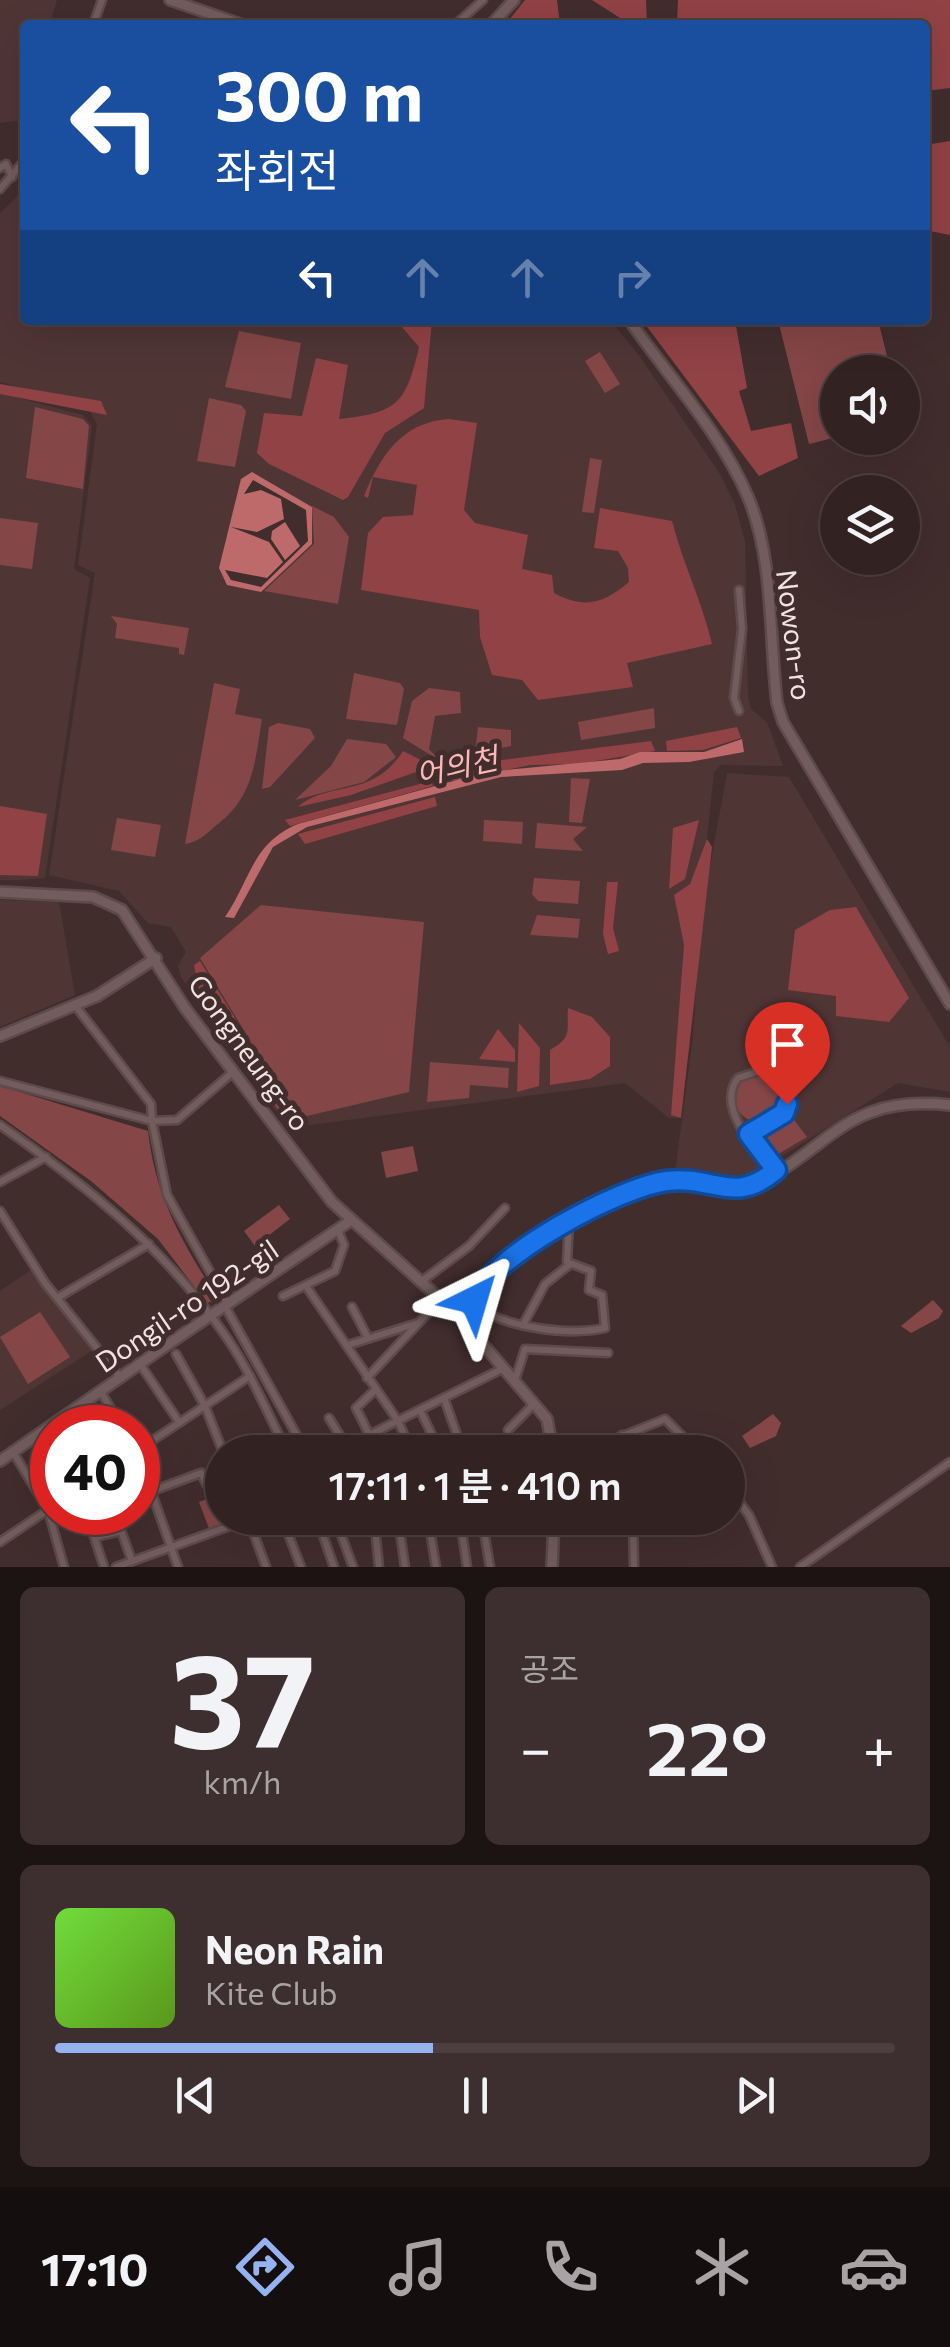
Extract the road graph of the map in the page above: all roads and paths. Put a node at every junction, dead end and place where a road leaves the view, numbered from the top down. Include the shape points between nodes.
1 (170, 0) edge
2 (483, 0) edge
3 (514, 0) edge
4 (228, 20) edge
5 (461, 20) edge
6 (496, 20) edge
7 (20, 167) edge
8 (0, 168) edge
9 (12, 178) junction
10 (0, 190) edge
11 (633, 325) edge
12 (739, 590) dead end
13 (738, 711) dead end
14 (0, 892) edge
15 (156, 958) junction
16 (74, 1004) junction
17 (950, 1004) edge
18 (0, 1036) edge
19 (233, 1072) junction
20 (0, 1081) edge
21 (950, 1104) edge
22 (152, 1121) junction
23 (0, 1125) edge
24 (749, 1134) junction
25 (46, 1157) junction
26 (776, 1170) junction
27 (0, 1182) edge
28 (505, 1208) dead end
29 (0, 1211) edge
30 (350, 1222) junction
31 (569, 1222) junction
32 (338, 1230) junction
33 (149, 1244) junction
34 (569, 1265) junction
35 (422, 1281) junction
36 (306, 1286) junction
37 (282, 1296) dead end
38 (475, 1297) junction
39 (57, 1298) junction
40 (442, 1298) junction
41 (226, 1305) junction
42 (352, 1307) dead end
43 (458, 1314) junction
44 (210, 1316) junction
45 (418, 1322) junction
46 (524, 1324) junction
47 (470, 1328) junction
48 (554, 1332) junction
49 (368, 1338) junction
50 (348, 1346) junction
51 (553, 1350) junction
52 (608, 1353) dead end
53 (176, 1354) dead end
54 (139, 1363) junction
55 (504, 1368) junction
56 (250, 1376) junction
57 (120, 1378) junction
58 (367, 1378) junction
59 (515, 1380) junction
60 (376, 1390) junction
61 (101, 1392) junction
62 (444, 1398) junction
63 (534, 1404) junction
64 (109, 1405) edge
65 (205, 1406) junction
66 (420, 1410) junction
67 (330, 1418) dead end
68 (398, 1421) junction
69 (180, 1422) junction
70 (508, 1430) dead end
71 (216, 1435) edge
72 (279, 1435) edge
73 (297, 1435) edge
74 (340, 1435) edge
75 (370, 1435) edge
76 (372, 1435) edge
77 (404, 1435) edge
78 (432, 1435) edge
79 (458, 1435) edge
80 (550, 1435) edge
81 (622, 1435) edge
82 (681, 1435) edge
83 (160, 1436) edge
84 (14, 1452) junction
85 (0, 1461) edge
86 (950, 1462) edge
87 (30, 1477) edge
88 (205, 1481) edge
89 (160, 1488) edge
90 (745, 1510) edge
91 (160, 1513) edge
92 (30, 1522) edge
93 (205, 1534) edge
94 (56, 1535) edge
95 (255, 1535) edge
96 (289, 1535) edge
97 (323, 1535) edge
98 (342, 1535) edge
99 (376, 1535) edge
100 (400, 1535) edge
101 (431, 1535) edge
102 (463, 1535) edge
103 (485, 1535) edge
104 (553, 1535) edge
105 (633, 1535) edge
106 (96, 1537) joint
107 (0, 1542) edge
108 (172, 1546) junction
109 (132, 1561) junction
110 (64, 1567) edge
111 (104, 1567) edge
112 (116, 1567) edge
113 (178, 1567) edge
114 (266, 1567) edge
115 (301, 1567) edge
116 (334, 1567) edge
117 (353, 1567) edge
118 (379, 1567) edge
119 (405, 1567) edge
120 (436, 1567) edge
121 (466, 1567) edge
122 (490, 1567) edge
123 (552, 1567) edge
124 (634, 1567) edge
125 (772, 1567) edge
126 (800, 1567) edge

1 - 4 street
2 - 5 street
3 - 6 street
7 - 9 street
8 - 9 street via 6,164
9 - 10 street
11 - 17 street, Nowon-ro via 750,500 784,722
12 - 13 street
14 - 15 street, Gongneung-ro via 110,901
15 - 16 street
15 - 19 street, Gongneung-ro
16 - 18 street
16 - 22 street via 151,1104
19 - 22 street via 176,1120
19 - 30 street, Gongneung-ro
20 - 22 street
21 - 26 street via 874,1108
22 - 41 street via 167,1194
23 - 25 street
24 - 24 street via 784,1113 787,1104 782,1082 762,1070 745,1073 730,1091 730,1107
24 - 26 street
25 - 27 street
25 - 33 street
26 - 31 street via 739,1190 687,1180 656,1183
28 - 35 street via 470,1246
29 - 39 street
30 - 32 street, Dongil-ro 192-gil
30 - 35 street, Gongneung-ro
31 - 34 street
31 - 38 street via 532,1240
32 - 36 street via 344,1245 338,1266
32 - 41 street, Dongil-ro 192-gil
33 - 39 street
33 - 44 street
34 - 46 street via 545,1284
34 - 48 street via 592,1272 589,1290 602,1295 605,1328
35 - 40 street, Gongneung-ro
36 - 37 street
36 - 50 street
38 - 43 street
38 - 46 street via 492,1316
38 - 47 street
39 - 57 street
40 - 43 street, Gongneung-ro
40 - 45 street
41 - 44 street, Dongil-ro 192-gil
41 - 73 street
42 - 49 street
43 - 47 street, Gongneung-ro
44 - 54 street, Dongil-ro 192-gil
44 - 56 street
45 - 49 street
45 - 58 street
46 - 48 street
47 - 55 street, Gongneung-ro
48 - 51 street
49 - 50 street
50 - 58 street
51 - 52 street
51 - 59 street via 524,1349
53 - 65 street
54 - 57 street, Dongil-ro 192-gil
54 - 69 street
55 - 59 street, Gongneung-ro
55 - 62 street
56 - 65 street
56 - 72 street
57 - 61 street, Dongil-ro 192-gil
58 - 60 street
59 - 63 street, Gongneung-ro
60 - 68 street
60 - 75 street via 356,1407
61 - 64 street
61 - 84 street, Dongil-ro 192-gil
62 - 66 street
62 - 79 street
63 - 70 street
63 - 80 street, Gongneung-ro
65 - 69 street
65 - 71 street
66 - 68 street
66 - 78 street
67 - 74 street
68 - 76 street
68 - 77 street
69 - 83 street
81 - 82 street via 665,1419
84 - 85 street, Dongil-ro 192-gil
84 - 87 street
86 - 126 street
88 - 89 street via 201,1473
90 - 125 street
91 - 108 street
92 - 107 street
93 - 108 street
94 - 110 street
95 - 114 street
96 - 115 street
97 - 116 street
98 - 117 street
99 - 118 street
100 - 119 street
101 - 120 street
102 - 121 street
103 - 122 street
104 - 123 street
105 - 124 street
106 - 109 street via 120,1528
106 - 111 street
108 - 109 street
108 - 113 street
109 - 112 street

